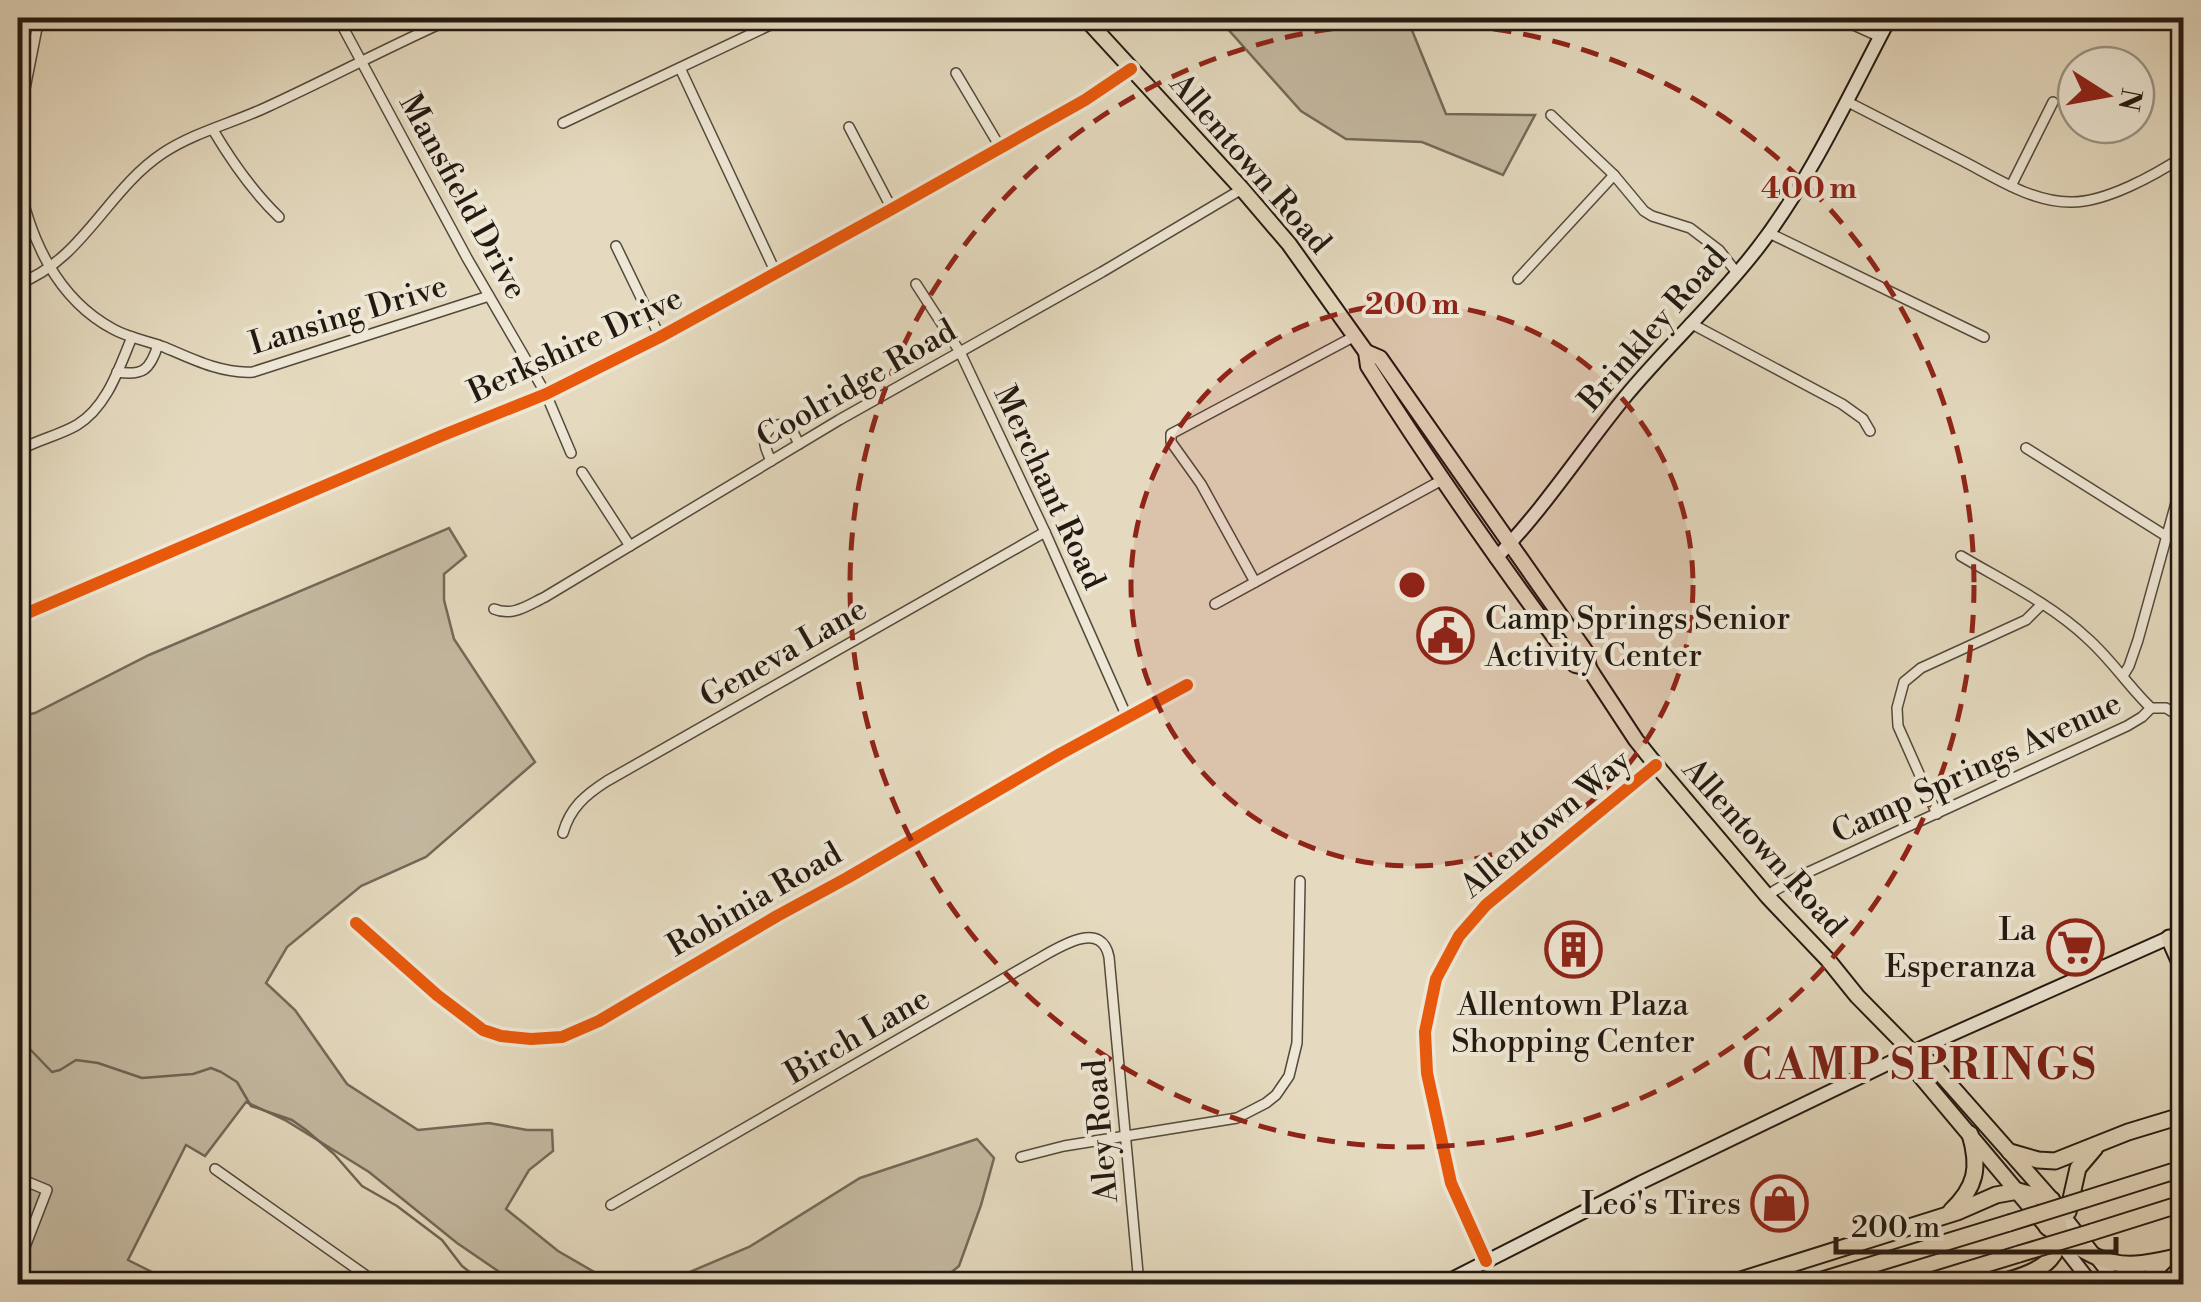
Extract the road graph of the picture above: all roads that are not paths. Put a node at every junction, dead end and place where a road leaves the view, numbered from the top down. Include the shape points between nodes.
1 (39, 18) edge
2 (338, 18) edge
3 (453, 18) edge
4 (785, 18) edge
5 (1085, 18) edge
6 (1838, 18) edge
7 (1890, 18) edge
8 (1880, 38) junction
9 (361, 60) junction
10 (680, 68) junction
11 (1130, 68) junction
12 (956, 73) dead end
13 (1846, 101) junction
14 (2053, 102) dead end
15 (1551, 115) dead end
16 (18, 124) edge
17 (564, 124) dead end
18 (849, 127) dead end
19 (212, 130) junction
20 (1000, 147) junction
21 (2184, 156) edge
22 (1614, 175) junction
23 (18, 177) edge
24 (2012, 186) junction
25 (1242, 189) junction
26 (892, 210) junction
27 (279, 217) dead end
28 (1769, 232) junction
29 (616, 246) dead end
30 (49, 268) junction
31 (776, 273) junction
32 (1736, 273) junction
33 (1518, 279) dead end
34 (18, 284) edge
35 (916, 284) dead end
36 (489, 296) junction
37 (1690, 323) junction
38 (1356, 336) junction
39 (132, 337) junction
40 (660, 338) junction
41 (1984, 338) dead end
42 (158, 345) junction
43 (960, 352) junction
44 (1366, 352) junction
45 (116, 372) junction
46 (546, 394) junction
47 (1870, 431) dead end
48 (799, 444) junction
49 (2026, 448) dead end
50 (18, 451) edge
51 (571, 453) dead end
52 (771, 461) junction
53 (582, 472) dead end
54 (2184, 474) edge
55 (1442, 480) junction
56 (1045, 532) junction
57 (2166, 536) junction
58 (1509, 544) junction
59 (630, 546) junction
60 (1961, 556) dead end
61 (1496, 558) junction
62 (1254, 582) junction
63 (1215, 604) dead end
64 (2041, 605) junction
65 (494, 609) dead end
66 (18, 617) edge
67 (1589, 668) junction
68 (2123, 676) junction
69 (1187, 685) dead end
70 (2152, 708) junction
71 (1127, 717) junction
72 (2184, 719) edge
73 (1656, 766) junction
74 (1938, 814) junction
75 (562, 833) dead end
76 (1300, 880) dead end
77 (1768, 897) junction
78 (356, 923) dead end
79 (2176, 935) edge
80 (2184, 972) edge
81 (1111, 973) joint
82 (1912, 1052) junction
83 (2184, 1115) edge
84 (1970, 1134) junction
85 (1126, 1137) junction
86 (2102, 1143) junction
87 (2010, 1152) junction
88 (1021, 1157) dead end
89 (2184, 1168) edge
90 (215, 1170) dead end
91 (18, 1178) edge
92 (2018, 1191) junction
93 (2052, 1200) junction
94 (2184, 1203) edge
95 (611, 1205) dead end
96 (1946, 1216) junction
97 (2067, 1219) junction
98 (2059, 1236) junction
99 (2184, 1255) edge
100 (2098, 1259) junction
101 (2166, 1260) junction
102 (1486, 1261) junction
103 (2074, 1261) joint
104 (18, 1265) edge
105 (378, 1284) edge
106 (1139, 1284) edge
107 (1442, 1284) edge
108 (1728, 1284) edge
109 (1809, 1284) edge
110 (1921, 1284) edge
111 (1994, 1284) edge
112 (2092, 1284) edge
113 (2117, 1284) edge
114 (2146, 1284) edge

1 - 16 street
2 - 9 street, Mansfield Drive
3 - 9 street
4 - 10 street
5 - 11 main road, Allentown Road
6 - 8 street
7 - 8 main road, Brinkley Road
8 - 13 main road, Brinkley Road
9 - 19 street
9 - 36 street, Mansfield Drive
10 - 17 street
10 - 31 street
11 - 20 street, Berkshire Drive
11 - 25 main road, Allentown Road
12 - 20 street
13 - 24 street
13 - 28 main road, Brinkley Road
14 - 24 street
15 - 22 street
18 - 26 street
19 - 27 street
19 - 30 street via 140,171
20 - 26 street, Berkshire Drive
21 - 24 street via 2082,202
22 - 32 street via 1644,210 1690,228
22 - 33 street
23 - 30 street, Lansing Drive
25 - 38 main road, Allentown Road
25 - 43 street, Coolridge Road
26 - 31 street, Berkshire Drive
28 - 32 main road, Brinkley Road
28 - 41 street
29 - 40 street
30 - 34 street
30 - 39 street, Lansing Drive via 88,312
31 - 40 street, Berkshire Drive
32 - 37 main road, Brinkley Road
35 - 43 street, Merchant Road
36 - 42 street, Lansing Drive via 253,372 220,368
36 - 46 street, Mansfield Drive
37 - 47 street via 1842,404
37 - 58 main road, Brinkley Road
38 - 44 main road, Allentown Road
38 - 62 street via 1172,434
39 - 42 street, Lansing Drive
39 - 45 street
40 - 46 street, Berkshire Drive
42 - 45 street via 144,370
43 - 48 street, Coolridge Road
43 - 56 street, Merchant Road
44 - 55 main road, Allentown Road via 1368,366
44 - 58 main road, Allentown Road via 1380,358
45 - 50 street via 86,419
46 - 51 street, Mansfield Drive
46 - 66 street, Berkshire Drive
48 - 52 street, Coolridge Road
48 - 52 street via 779,424 765,435
49 - 57 street
52 - 59 street, Coolridge Road
53 - 59 street
54 - 57 street, Camp Springs Avenue
55 - 61 main road, Allentown Road
55 - 62 street
56 - 71 street, Merchant Road
56 - 75 street, Geneva Lane via 596,788 572,811
57 - 68 street, Camp Springs Avenue
58 - 61 main road, Brinkley Road
58 - 67 main road, Allentown Road via 1586,652
59 - 65 street, Coolridge Road via 518,611
60 - 64 street
61 - 67 main road, Allentown Road via 1576,665
62 - 63 street
64 - 68 street via 2086,636
64 - 74 street via 2026,620 1904,682 1898,726
67 - 73 main road, Allentown Road
68 - 70 street
69 - 71 street, Robinia Road
70 - 72 street
70 - 74 street, Camp Springs Avenue via 2127,726
71 - 78 street, Robinia Road via 562,1037 482,1030
73 - 77 main road, Allentown Road
73 - 102 main road, Allentown Way via 1486,905 1436,979 1425,1032 1428,1073 1450,1183
74 - 77 street, Camp Springs Avenue
76 - 85 street via 1297,1043 1284,1086 1237,1118
77 - 82 main road, Allentown Road
79 - 80 highway
79 - 82 main road
81 - 85 street, Aley Road
81 - 95 street, Birch Lane via 1101,940 1066,944
82 - 84 main road, Allentown Road via 1916,1071
82 - 87 main road, Allentown Road via 1931,1063
82 - 102 main road
83 - 86 highway
84 - 92 main road, Allentown Road
84 - 96 highway via 1972,1184
85 - 88 street
85 - 106 street, Aley Road
86 - 87 highway via 2055,1161
86 - 97 highway via 2078,1168
87 - 93 main road, Allentown Road
89 - 109 highway, bridge
90 - 105 street
91 - 104 street via 47,1190
92 - 93 highway
92 - 96 highway
92 - 98 main road, Allentown Road
93 - 97 main road, Allentown Road
93 - 98 highway
94 - 110 highway, bridge
96 - 108 highway
97 - 98 highway
97 - 100 main road, Allentown Road
98 - 100 highway
98 - 103 highway
98 - 111 highway via 2051,1259 2036,1271
99 - 101 highway
100 - 101 highway via 2120,1266
100 - 113 main road, Allentown Road
101 - 114 highway
102 - 107 main road
103 - 112 main road

